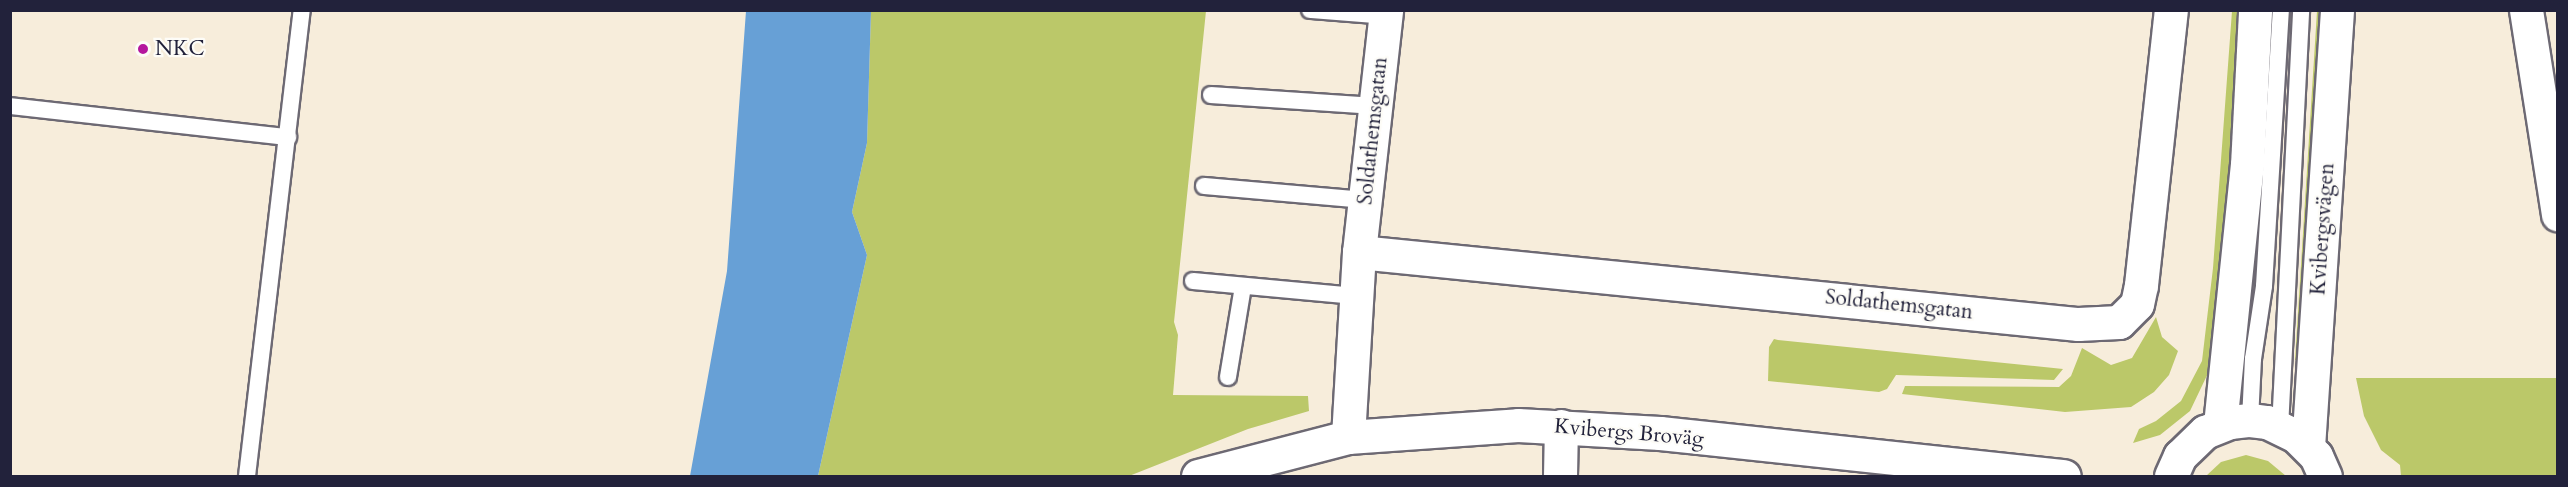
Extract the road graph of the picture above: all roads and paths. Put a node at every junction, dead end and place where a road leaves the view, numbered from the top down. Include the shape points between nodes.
1 (302, 10) edge
2 (1310, 10) edge
3 (2171, 10) edge
4 (2255, 10) edge
5 (2282, 10) edge
6 (2301, 10) edge
7 (2337, 10) edge
8 (2526, 10) edge
9 (1386, 13) edge
10 (1211, 95) dead end
11 (10, 106) edge
12 (1375, 106) junction
13 (288, 137) junction
14 (1204, 186) dead end
15 (1365, 200) junction
16 (2558, 215) edge
17 (1359, 252) junction
18 (1193, 281) dead end
19 (1243, 286) junction
20 (1355, 296) junction
21 (1228, 377) dead end
22 (2250, 424) junction
23 (1561, 426) junction
24 (1348, 437) junction
25 (2308, 447) junction
26 (247, 477) edge
27 (1198, 477) edge
28 (1560, 477) edge
29 (2064, 477) edge
30 (2171, 477) edge
31 (2325, 477) edge

1 - 13 lane
2 - 9 lane
3 - 17 street, Soldathemsgatan via 2141,285 2137,304 2119,322 2078,324
4 - 22 street via 2247,165
5 - 22 lane via 2264,286 2253,359
6 - 22 lane
7 - 25 street, Kvibergsvägen
8 - 16 street
9 - 12 street, Soldathemsgatan
10 - 12 lane
11 - 13 lane
12 - 15 street, Soldathemsgatan
13 - 26 lane
14 - 15 lane
15 - 17 street, Soldathemsgatan
17 - 20 street, Soldathemsgatan
18 - 19 lane
19 - 20 lane
19 - 21 lane
20 - 24 street, Soldathemsgatan
22 - 25 street
22 - 30 street via 2191,443
23 - 24 street, Kvibergs Broväg via 1462,427
23 - 28 street
23 - 29 street, Kvibergs Broväg
24 - 27 street, Kvibergs Broväg
25 - 31 street

